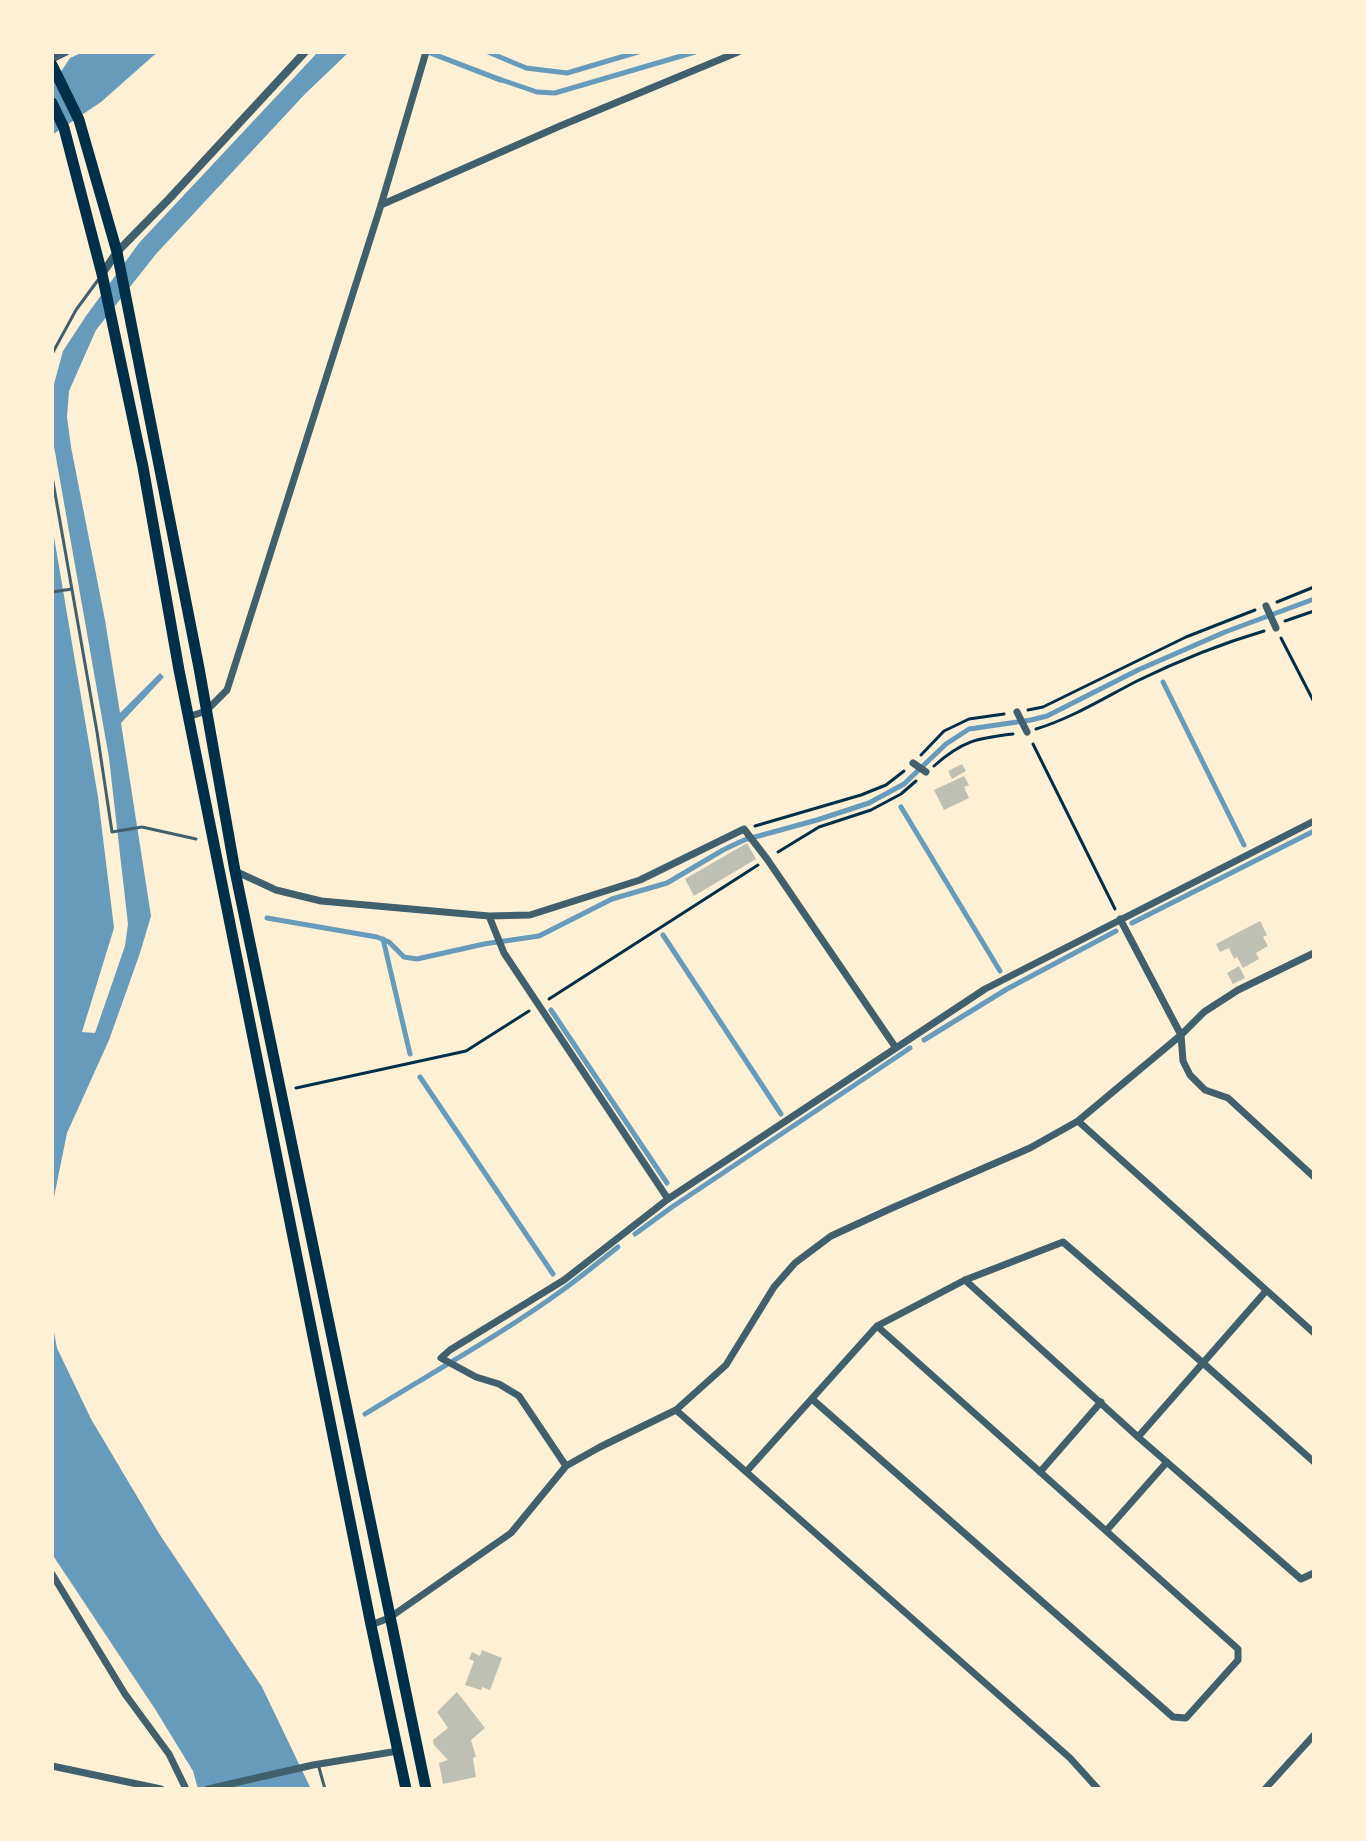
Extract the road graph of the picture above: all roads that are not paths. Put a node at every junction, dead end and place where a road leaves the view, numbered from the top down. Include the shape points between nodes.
1 (66, 52) edge
2 (305, 52) edge
3 (426, 52) edge
4 (738, 52) edge
5 (52, 63) edge
6 (52, 103) edge
7 (381, 205) junction
8 (117, 252) junction
9 (102, 274) junction
10 (52, 354) edge
11 (52, 476) edge
12 (72, 589) junction
13 (52, 592) edge
14 (1266, 606) road end
15 (1276, 628) road end
16 (206, 711) junction
17 (1017, 712) road end
18 (188, 717) junction
19 (1027, 732) road end
20 (913, 763) road end
21 (926, 772) road end
22 (1314, 821) edge
23 (196, 839) dead end
24 (235, 871) junction
25 (489, 916) junction
26 (1120, 919) junction
27 (1314, 953) edge
28 (1181, 1035) junction
29 (896, 1048) junction
30 (1078, 1121) junction
31 (1314, 1177) edge
32 (668, 1199) junction
33 (965, 1280) junction
34 (1266, 1291) junction
35 (877, 1326) junction
36 (1314, 1333) edge
37 (1203, 1363) junction
38 (812, 1399) junction
39 (1101, 1402) junction
40 (676, 1410) junction
41 (1138, 1437) junction
42 (1167, 1462) junction
43 (1314, 1462) edge
44 (566, 1466) junction
45 (746, 1472) junction
46 (1040, 1472) junction
47 (1106, 1531) junction
48 (1314, 1573) edge
49 (52, 1574) edge
50 (389, 1618) junction
51 (371, 1625) junction
52 (1314, 1735) edge
53 (398, 1751) junction
54 (315, 1765) junction
55 (52, 1766) edge
56 (161, 1789) edge
57 (186, 1789) edge
58 (208, 1789) edge
59 (325, 1789) edge
60 (406, 1789) edge
61 (426, 1789) edge
62 (1098, 1789) edge
63 (1265, 1789) edge

1 - 5 street
2 - 8 street
3 - 7 street
4 - 7 street
5 - 8 main road via 79,120
6 - 9 main road via 64,128
7 - 16 street via 227,690
8 - 9 street
8 - 16 main road
9 - 10 lane
9 - 18 main road
11 - 12 lane
12 - 13 lane
12 - 23 lane via 112,832 142,827
14 - 15 street
16 - 18 street
16 - 24 main road
17 - 19 street
18 - 51 main road
20 - 21 street
22 - 26 street
24 - 25 street via 276,890 321,901
24 - 50 main road
25 - 29 street via 530,915 640,880 744,829
25 - 32 street via 504,953
26 - 28 street
26 - 29 street via 985,989
27 - 28 street via 1238,990
28 - 30 street
28 - 31 street via 1190,1075 1205,1090 1228,1098
29 - 32 street
30 - 34 street
30 - 40 street via 1030,1148 831,1236 795,1263 726,1365
32 - 44 street via 564,1280 441,1358 519,1396
33 - 35 street
33 - 37 street via 1063,1242
33 - 39 street
34 - 36 street
34 - 37 street
35 - 38 street
35 - 46 street
37 - 41 street
37 - 43 street
38 - 45 street
38 - 47 street via 1173,1717 1186,1718 1238,1660 1238,1649
39 - 41 street
39 - 46 street
40 - 44 street
40 - 45 street
41 - 42 street
42 - 47 street
42 - 48 street via 1301,1579
44 - 50 street via 511,1533
45 - 62 street via 1070,1758
46 - 47 street
49 - 57 street via 125,1694 169,1754
50 - 51 street
50 - 61 main road
51 - 53 main road
52 - 63 street
53 - 54 street
53 - 60 main road
54 - 58 street
54 - 59 lane
55 - 56 street

